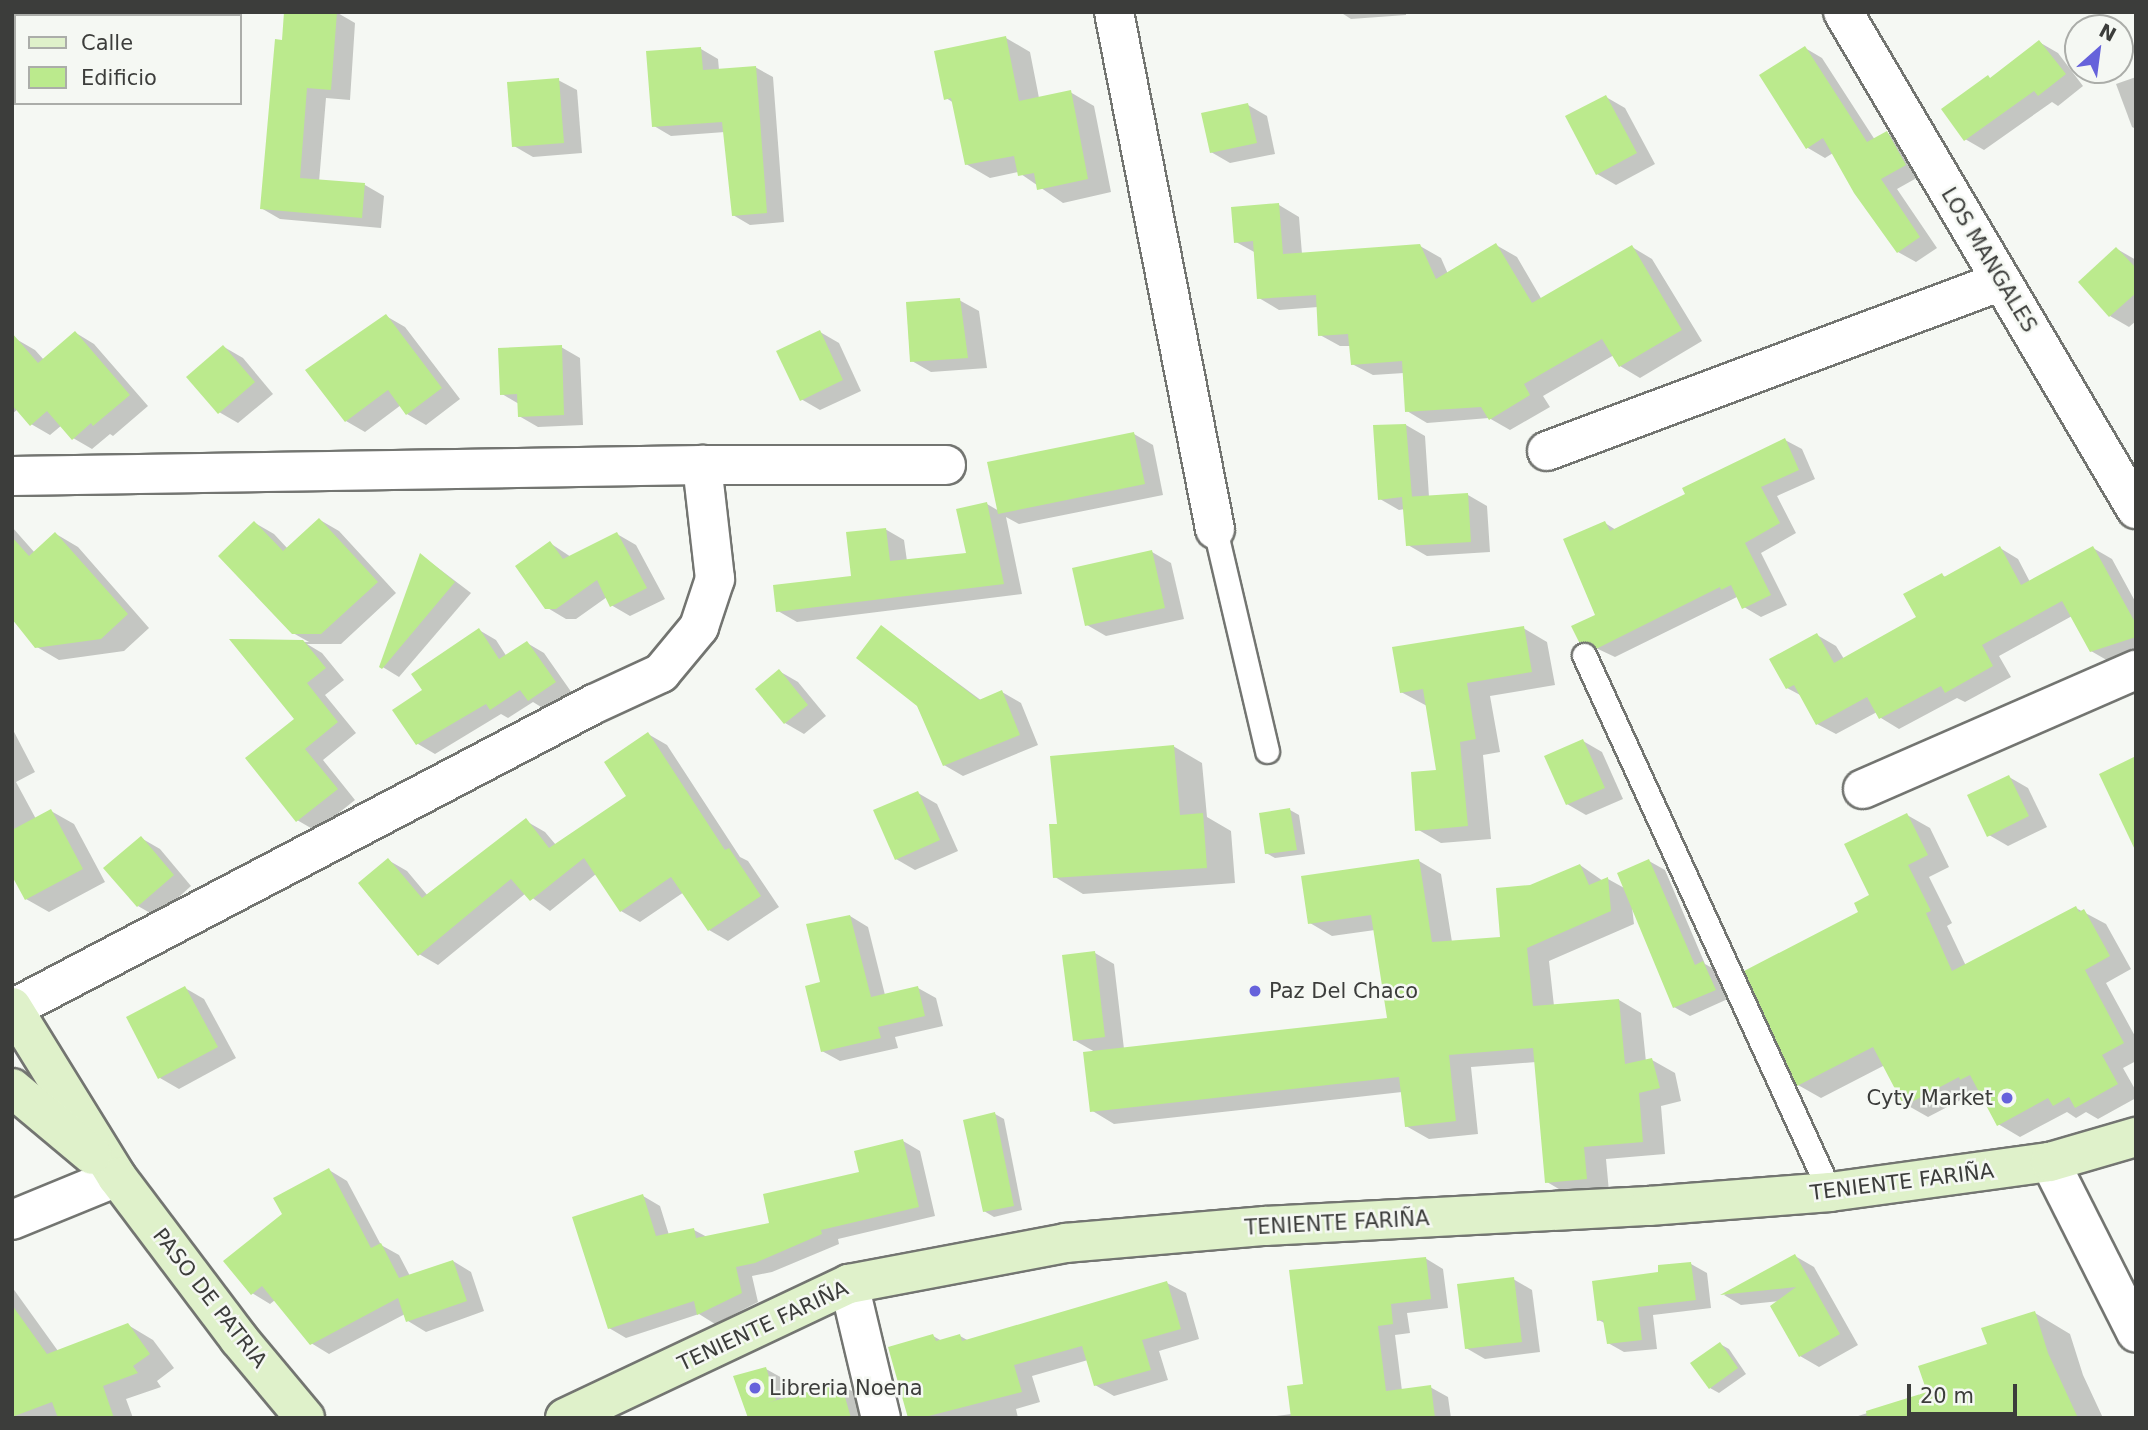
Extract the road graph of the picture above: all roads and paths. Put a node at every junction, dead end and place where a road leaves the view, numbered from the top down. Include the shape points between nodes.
1 (1114, 12) edge
2 (1843, 12) edge
3 (2001, 281) junction
4 (1547, 451) dead end
5 (702, 465) junction
6 (946, 465) dead end
7 (12, 475) edge
8 (2136, 509) edge
9 (1215, 529) joint
10 (1584, 655) dead end
11 (2136, 670) edge
12 (1267, 751) dead end
13 (1863, 789) dead end
14 (13, 1008) edge
15 (12, 1088) edge
16 (2136, 1137) edge
17 (2050, 1162) junction
18 (117, 1177) junction
19 (1830, 1192) junction
20 (12, 1220) edge
21 (849, 1284) junction
22 (2136, 1332) edge
23 (305, 1418) edge
24 (565, 1418) edge
25 (881, 1418) edge

1 - 9 street
2 - 3 street, LOS MANGALES
3 - 4 street
3 - 8 street, LOS MANGALES
5 - 6 street
5 - 7 street
5 - 14 street via 715,579 699,627 661,673
9 - 12 lane
10 - 19 lane
11 - 13 street
14 - 18 street, PASO DE PATRIA
15 - 18 street, PASO DE PATRIA
16 - 17 street, TENIENTE FARIÑA
17 - 19 street, TENIENTE FARIÑA
17 - 22 street
18 - 20 street
18 - 23 street, PASO DE PATRIA
19 - 21 street, TENIENTE FARIÑA via 1265,1226 1065,1243
21 - 24 street, TENIENTE FARIÑA
21 - 25 street

